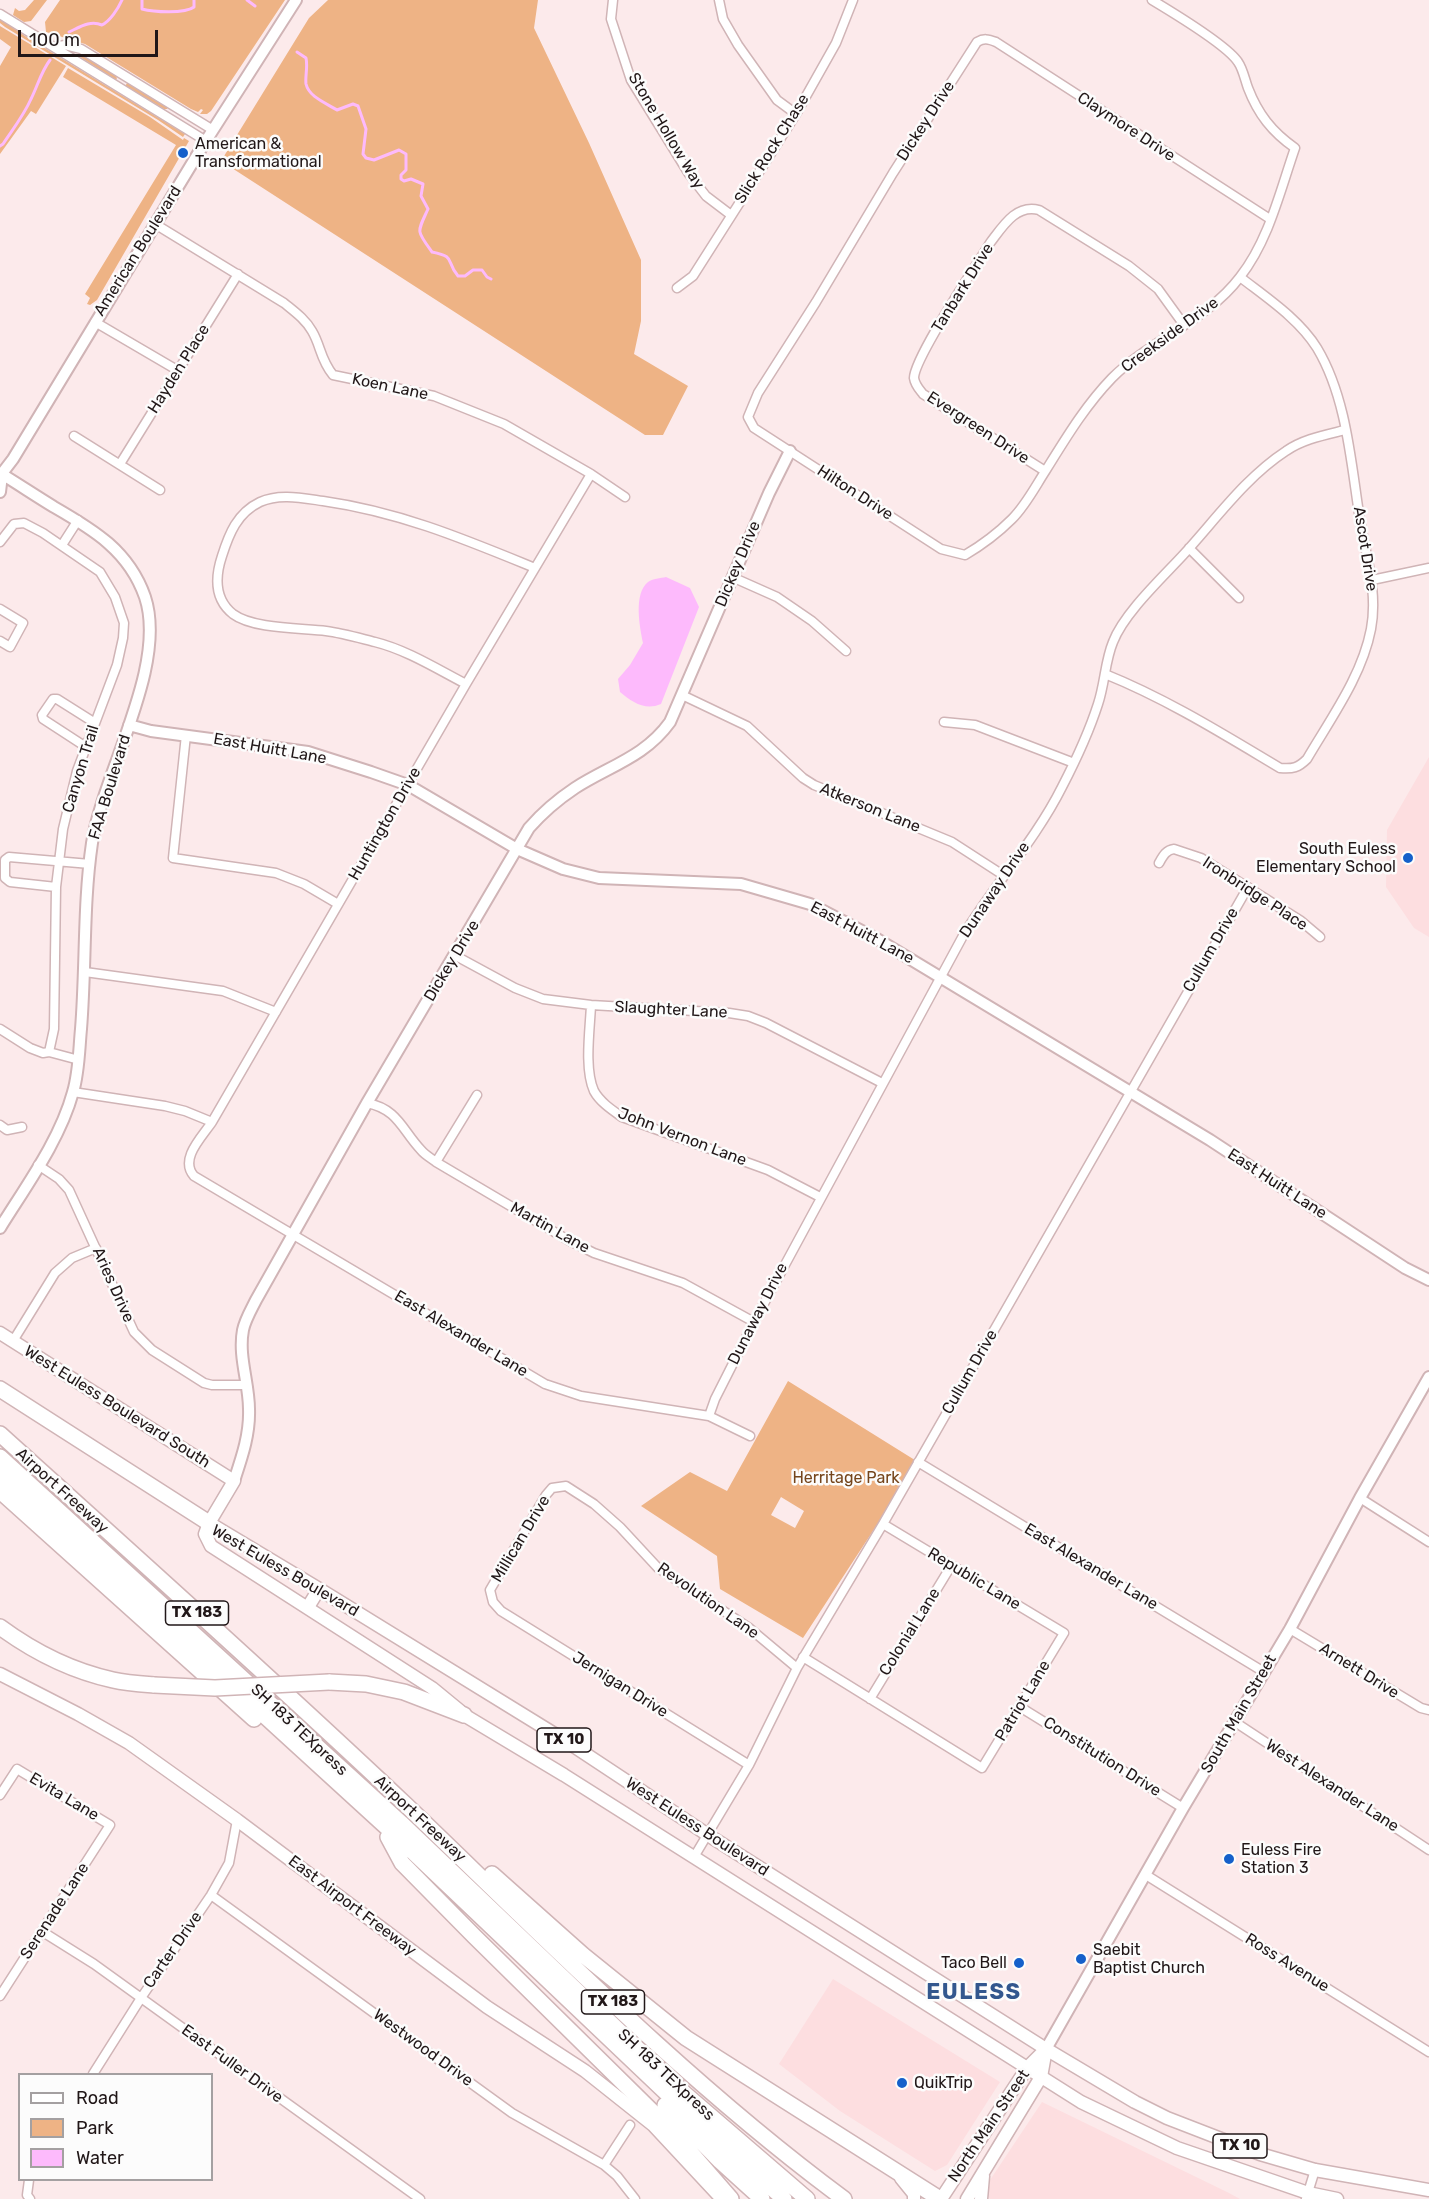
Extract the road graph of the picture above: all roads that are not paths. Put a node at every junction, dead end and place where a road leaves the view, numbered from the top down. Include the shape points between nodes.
1 (296, 0) edge
2 (614, 0) edge
3 (719, 0) edge
4 (853, 0) edge
5 (1152, 0) edge
6 (0, 14) edge
7 (981, 39) joint
8 (54, 46) junction
9 (796, 114) junction
10 (213, 130) junction
11 (206, 141) junction
12 (731, 215) junction
13 (1270, 219) junction
14 (155, 224) junction
15 (238, 274) junction
16 (1240, 277) junction
17 (677, 288) dead end
18 (95, 322) junction
19 (1184, 325) junction
20 (177, 370) junction
21 (915, 382) joint
22 (749, 422) joint
23 (1345, 430) junction
24 (74, 436) dead end
25 (790, 451) junction
26 (120, 464) junction
27 (1045, 471) junction
28 (591, 474) junction
29 (1, 475) edge
30 (160, 490) dead end
31 (0, 492) edge
32 (625, 497) dead end
33 (78, 520) junction
34 (0, 543) edge
35 (62, 545) junction
36 (1189, 548) junction
37 (965, 555) joint
38 (535, 568) junction
39 (1429, 568) edge
40 (732, 577) junction
41 (1371, 580) junction
42 (1239, 598) dead end
43 (0, 609) edge
44 (0, 641) edge
45 (846, 651) dead end
46 (1105, 674) junction
47 (466, 684) junction
48 (682, 695) junction
49 (944, 722) dead end
50 (95, 723) junction
51 (129, 725) junction
52 (186, 735) junction
53 (86, 747) junction
54 (1074, 763) junction
55 (408, 785) junction
56 (517, 849) junction
57 (59, 861) junction
58 (1160, 863) dead end
59 (90, 864) junction
60 (1003, 875) junction
61 (56, 887) junction
62 (1248, 887) junction
63 (339, 904) junction
64 (1320, 937) dead end
65 (456, 956) junction
66 (85, 972) junction
67 (940, 977) junction
68 (591, 1005) junction
69 (276, 1012) junction
70 (0, 1029) edge
71 (49, 1052) junction
72 (79, 1060) junction
73 (882, 1083) junction
74 (73, 1092) junction
75 (1131, 1093) junction
76 (477, 1095) dead end
77 (367, 1103) junction
78 (212, 1122) junction
79 (0, 1125) edge
80 (22, 1127) dead end
81 (436, 1162) junction
82 (38, 1165) junction
83 (194, 1176) joint
84 (820, 1197) junction
85 (0, 1228) edge
86 (293, 1234) junction
87 (96, 1248) junction
88 (1429, 1280) edge
89 (754, 1322) junction
90 (0, 1333) edge
91 (13, 1341) junction
92 (1429, 1377) edge
93 (246, 1385) junction
94 (0, 1389) edge
95 (708, 1416) junction
96 (0, 1434) edge
97 (750, 1436) dead end
98 (0, 1457) edge
99 (918, 1462) junction
100 (0, 1474) edge
101 (234, 1481) junction
102 (566, 1486) joint
103 (0, 1491) edge
104 (1360, 1498) junction
105 (209, 1523) junction
106 (883, 1524) junction
107 (1429, 1542) edge
108 (951, 1566) junction
109 (319, 1589) junction
110 (493, 1602) joint
111 (308, 1607) junction
112 (0, 1628) edge
113 (1290, 1629) junction
114 (1064, 1633) joint
115 (803, 1657) junction
116 (797, 1668) junction
117 (1264, 1672) junction
118 (0, 1674) edge
119 (870, 1699) junction
120 (1020, 1707) junction
121 (1429, 1710) edge
122 (464, 1715) junction
123 (1235, 1722) junction
124 (749, 1765) junction
125 (392, 1793) junction
126 (0, 1795) edge
127 (1184, 1808) junction
128 (237, 1820) junction
129 (110, 1825) joint
130 (708, 1835) junction
131 (388, 1837) junction
132 (1429, 1850) edge
133 (694, 1857) junction
134 (1146, 1875) junction
135 (211, 1895) junction
136 (43, 1932) junction
137 (0, 1996) edge
138 (141, 1998) junction
139 (1046, 2049) junction
140 (1429, 2052) edge
141 (1027, 2067) junction
142 (94, 2073) edge
143 (1041, 2077) junction
144 (630, 2125) dead end
145 (1245, 2148) junction
146 (604, 2165) junction
147 (894, 2170) junction
148 (984, 2170) junction
149 (1239, 2170) junction
150 (1315, 2170) junction
151 (28, 2181) edge
152 (1429, 2190) edge
153 (1307, 2196) edge
154 (30, 2199) edge
155 (420, 2199) edge
156 (635, 2199) edge
157 (722, 2199) edge
158 (731, 2199) edge
159 (762, 2199) edge
160 (784, 2199) edge
161 (807, 2199) edge
162 (844, 2199) edge
163 (914, 2199) edge
164 (941, 2199) edge
165 (967, 2199) edge
166 (981, 2199) edge
167 (1337, 2199) edge

1 - 10 street, American Boulevard
2 - 12 street, Stone Hollow Way via 611,19 631,80 689,174 706,196
3 - 9 street via 723,19 738,45 777,99
4 - 9 street, Slick Rock Chase via 836,43
5 - 13 street, Creekside Drive via 1239,62 1264,120 1295,148
6 - 8 street
7 - 13 street, Claymore Drive via 996,42
7 - 22 street, Dickey Drive via 892,173 758,393
8 - 10 street via 81,49
8 - 11 street
9 - 12 street, Slick Rock Chase
10 - 11 street, American Boulevard
11 - 14 street, American Boulevard
12 - 17 street, Slick Rock Chase via 693,276
13 - 16 street, Creekside Drive via 1257,251
14 - 15 street, Koen Lane
14 - 18 street, American Boulevard
15 - 20 street, Hayden Place
15 - 28 street, Koen Lane via 302,317 333,375 434,396 504,424
16 - 19 street, Creekside Drive via 1210,308
16 - 23 street, Ascot Drive via 1280,308 1316,347 1337,396
18 - 20 street
18 - 29 street, American Boulevard
19 - 21 street, Tanbark Drive via 1158,289 1129,266 1053,218 1030,208 1020,210 990,243 926,348
19 - 27 street, Creekside Drive via 1113,377 1078,418
20 - 26 street, Hayden Place
21 - 27 street, Evergreen Drive via 923,394
22 - 25 street, Hilton Drive
23 - 36 street, Dunaway Drive via 1287,450 1257,473
23 - 41 street, Ascot Drive
24 - 26 street
25 - 37 street, Hilton Drive via 941,549
25 - 40 street, Dickey Drive
26 - 30 street
27 - 37 street, Creekside Drive via 1013,519
28 - 32 street, Koen Lane
28 - 38 street, Huntington Drive
29 - 31 street, American Boulevard
29 - 33 street, FAA Boulevard
33 - 35 street
33 - 51 street, FAA Boulevard via 108,541 128,563 146,599 150,625 146,664
34 - 35 street, Canyon Trail via 14,524 24,523
35 - 50 street, Canyon Trail via 100,572 124,623 117,665
36 - 42 street
36 - 46 street, Dunaway Drive via 1113,640
38 - 47 street, Huntington Drive
38 - 47 street via 416,521 302,498 277,497 259,503 234,523 220,561 216,589 221,602 232,613 260,624 329,631 383,644
39 - 41 street
40 - 45 street via 777,597
40 - 48 street, Dickey Drive
41 - 46 street, Ascot Drive via 1371,628 1363,658 1307,759 1293,769 1280,768 1140,688
43 - 44 street via 23,623 10,647
46 - 54 street, Dunaway Drive
47 - 55 street, Huntington Drive
48 - 56 street, Dickey Drive via 670,722 649,746 545,809
48 - 60 street, Atkerson Lane via 747,726 814,785 952,842
49 - 54 street via 975,725
50 - 53 street, Canyon Trail
50 - 53 street via 57,699 42,715
51 - 52 street, East Huitt Lane
51 - 59 street, FAA Boulevard via 98,817
52 - 55 street, East Huitt Lane via 308,752
52 - 63 street via 173,858 276,873
53 - 57 street, Canyon Trail via 63,829
54 - 60 street, Dunaway Drive via 1045,817
55 - 56 street, East Huitt Lane
55 - 63 street, Huntington Drive
56 - 65 street, Dickey Drive
56 - 67 street, East Huitt Lane via 563,869 599,878 723,882 766,890 830,913
57 - 59 street
57 - 61 street, Canyon Trail
57 - 61 street via 9,857 5,860 5,878 10,882
58 - 62 street, Ironbridge Place via 1174,849 1201,858
59 - 66 street, FAA Boulevard
60 - 67 street, Dunaway Drive
61 - 71 street, Canyon Trail via 54,1029
62 - 64 street, Ironbridge Place
62 - 75 street, Cullum Drive
63 - 69 street, Huntington Drive
65 - 68 street, Slaughter Lane via 526,994
65 - 77 street, Dickey Drive
66 - 69 street via 223,990
66 - 72 street, FAA Boulevard
67 - 73 street, Dunaway Drive
67 - 75 street, East Huitt Lane
68 - 73 street, Slaughter Lane via 748,1016
68 - 84 street, John Vernon Lane via 592,1081 594,1091 611,1109 622,1117 768,1170
69 - 78 street, Huntington Drive
70 - 71 street via 30,1048
71 - 72 street
72 - 74 street, FAA Boulevard
73 - 84 street, Dunaway Drive
74 - 78 street via 165,1106
74 - 82 street, FAA Boulevard
75 - 88 street, East Huitt Lane
75 - 99 street, Cullum Drive
76 - 81 street
77 - 81 street, Martin Lane via 387,1110
77 - 86 street, Dickey Drive
78 - 83 street, Huntington Drive via 189,1160
79 - 80 street via 7,1130
81 - 89 street, Martin Lane via 568,1240 594,1253 683,1283
82 - 85 street, FAA Boulevard
82 - 87 street, Aries Drive via 69,1190
83 - 86 street, East Alexander Lane
84 - 89 street, Dunaway Drive
86 - 93 street, Dickey Drive via 243,1328
86 - 95 street, East Alexander Lane via 545,1384 601,1401
87 - 91 street via 72,1258 55,1273
87 - 93 street, Aries Drive via 128,1321 142,1341 204,1383
89 - 95 street, Dunaway Drive
90 - 91 main road, West Euless Boulevard South
91 - 101 main road, West Euless Boulevard South
92 - 104 street, South Main Street
93 - 101 street, Dickey Drive via 249,1427
94 - 105 highway
95 - 97 street, East Alexander Lane
96 - 125 highway, Airport Freeway / TX 183
98 - 161 highway, SH 183 TEXpress via 401,1824 685,2094
99 - 106 street, Cullum Drive
99 - 117 street, East Alexander Lane
100 - 160 highway, SH 183 TEXpress via 393,1833
101 - 105 main road, Dickey Drive
102 - 110 street, Millican Drive via 552,1488 546,1495 490,1590
102 - 116 street, Revolution Lane via 620,1527 658,1568 748,1626
103 - 131 highway, TX 183
104 - 107 street
104 - 113 street, South Main Street
105 - 109 main road, West Euless Boulevard / TX 10
105 - 111 main road, West Euless Boulevard via 206,1534 211,1546
106 - 108 street, Republic Lane
106 - 115 street, Cullum Drive
108 - 114 street, Republic Lane
108 - 119 street, Colonial Lane
109 - 111 main road
109 - 130 main road, West Euless Boulevard / TX 10 via 569,1743
110 - 124 street, Jernigan Drive via 501,1611
111 - 122 main road, West Euless Boulevard via 432,1688
112 - 122 highway, bridge via 77,1670 113,1680 181,1688 366,1684 404,1692
113 - 117 street, South Main Street
113 - 121 street, Arnett Drive
114 - 120 street, Patriot Lane
115 - 116 street, Cullum Drive
115 - 119 street
116 - 124 street, Cullum Drive
117 - 123 street, South Main Street
118 - 128 main road, East Airport Freeway via 129,1743
119 - 120 street, Patriot Lane via 982,1768
120 - 127 street, Constitution Drive
122 - 133 main road, West Euless Boulevard / TX 10
123 - 127 street, South Main Street
123 - 132 street, West Alexander Lane
124 - 130 street, Cullum Drive
125 - 147 highway via 443,1830 583,1955 686,2038
125 - 162 highway, Airport Freeway / TX 183 via 702,2085
126 - 129 street, Evita Lane via 17,1769
127 - 134 street, South Main Street
128 - 135 street, Carter Drive via 229,1863
128 - 157 main road, East Airport Freeway via 487,2007 585,2071 653,2125
129 - 136 street, Serenade Lane
130 - 133 street, Cullum Drive
130 - 139 main road, West Euless Boulevard / TX 10
131 - 158 highway via 402,1863 672,2131
131 - 159 highway, TX 183
133 - 141 main road, West Euless Boulevard / TX 10
134 - 139 street, South Main Street
134 - 140 street, Ross Avenue
135 - 138 street, Carter Drive
135 - 146 street, Westwood Drive via 512,2113
136 - 137 street, Serenade Lane
136 - 138 street, East Fuller Drive
138 - 142 street, Carter Drive
138 - 155 street, East Fuller Drive
139 - 141 main road, North Main Street
139 - 143 main road, North Main Street
139 - 145 main road, West Euless Boulevard / TX 10 via 1167,2118
141 - 143 main road, West Euless Boulevard / TX 10
141 - 164 main road, North Main Street
143 - 148 main road, North Main Street
143 - 149 main road, West Euless Boulevard / TX 10 via 1120,2122
144 - 146 street
145 - 149 main road
145 - 150 main road, West Euless Boulevard / TX 10
146 - 156 street, Westwood Drive
147 - 163 main road
147 - 164 highway
148 - 165 main road, North Main Street
148 - 166 main road
149 - 153 main road, West Euless Boulevard / TX 10
150 - 152 main road, West Euless Boulevard / TX 10
150 - 153 street
151 - 154 street
153 - 167 main road, West Euless Boulevard / TX 10

